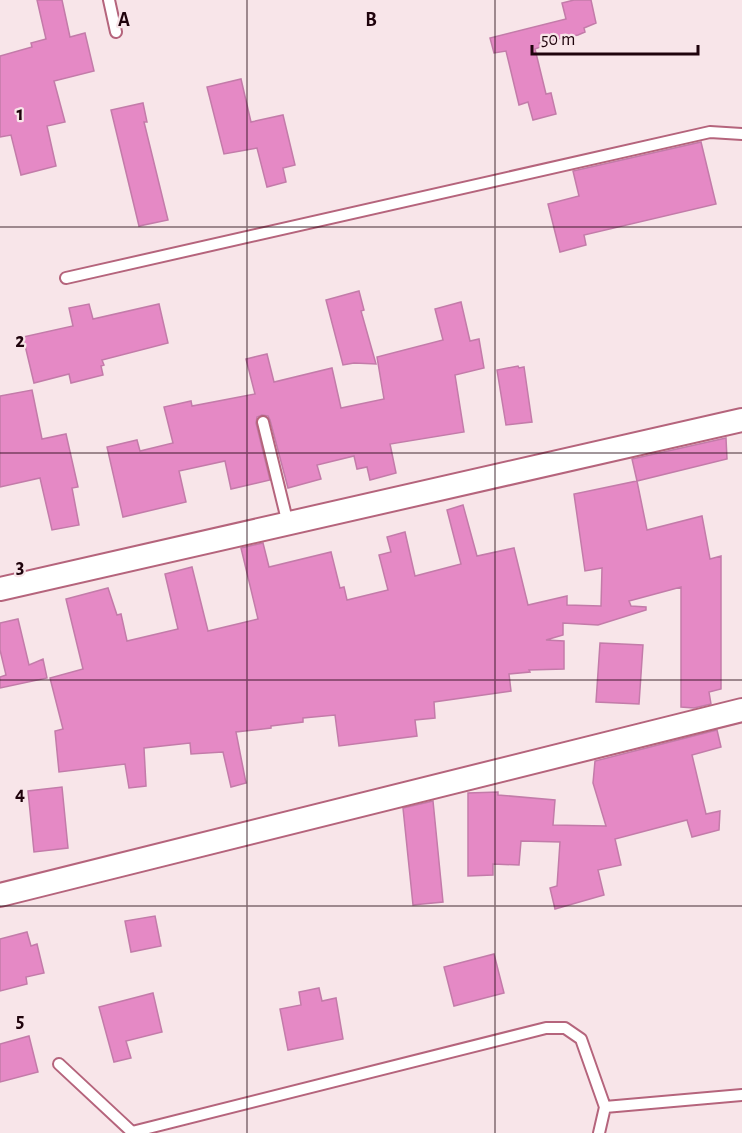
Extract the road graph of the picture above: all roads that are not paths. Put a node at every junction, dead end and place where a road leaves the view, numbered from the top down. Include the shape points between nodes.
1 (109, 0) edge
2 (116, 32) dead end
3 (742, 134) edge
4 (66, 278) dead end
5 (742, 420) edge
6 (263, 422) dead end
7 (288, 524) junction
8 (0, 589) edge
9 (742, 710) edge
10 (0, 895) edge
11 (59, 1064) dead end
12 (742, 1095) edge
13 (605, 1107) junction
14 (134, 1133) edge
15 (599, 1133) edge

1 - 2 lane
3 - 4 lane via 710,132
5 - 7 street
6 - 7 lane
7 - 8 street
9 - 10 street
11 - 14 lane
12 - 13 lane
13 - 14 lane via 581,1039 565,1028 546,1028
13 - 15 lane

